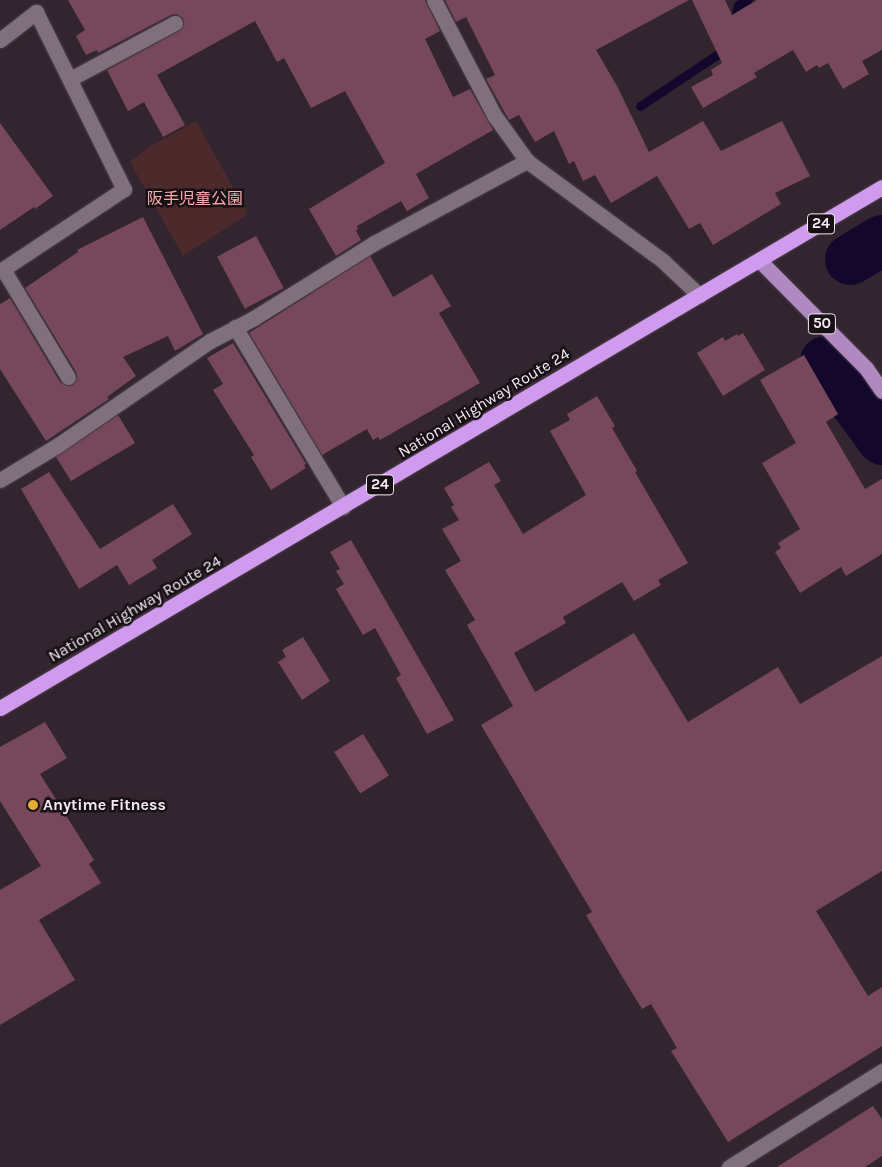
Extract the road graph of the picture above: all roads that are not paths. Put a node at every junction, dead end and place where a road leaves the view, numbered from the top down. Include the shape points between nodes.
1 (434, 0) edge
2 (37, 6) edge
3 (175, 23) dead end
4 (0, 40) edge
5 (70, 79) junction
6 (527, 161) junction
7 (882, 187) edge
8 (759, 260) junction
9 (2, 270) edge
10 (698, 296) junction
11 (236, 327) junction
12 (68, 377) dead end
13 (882, 391) edge
14 (0, 480) edge
15 (343, 507) junction
16 (0, 708) edge
17 (882, 1070) edge
18 (738, 1165) edge

1 - 6 street via 494,116
2 - 4 street
2 - 5 street
3 - 5 street
5 - 9 street via 124,189
6 - 10 street via 663,261
6 - 11 street via 374,243
7 - 8 highway, National Highway Route 24 / 24
8 - 10 highway, National Highway Route 24 / 24
8 - 13 main road, 50 via 866,368
9 - 12 street
10 - 15 highway, National Highway Route 24 / 24
11 - 14 street
11 - 15 street
15 - 16 highway, National Highway Route 24 / 24
17 - 18 street

